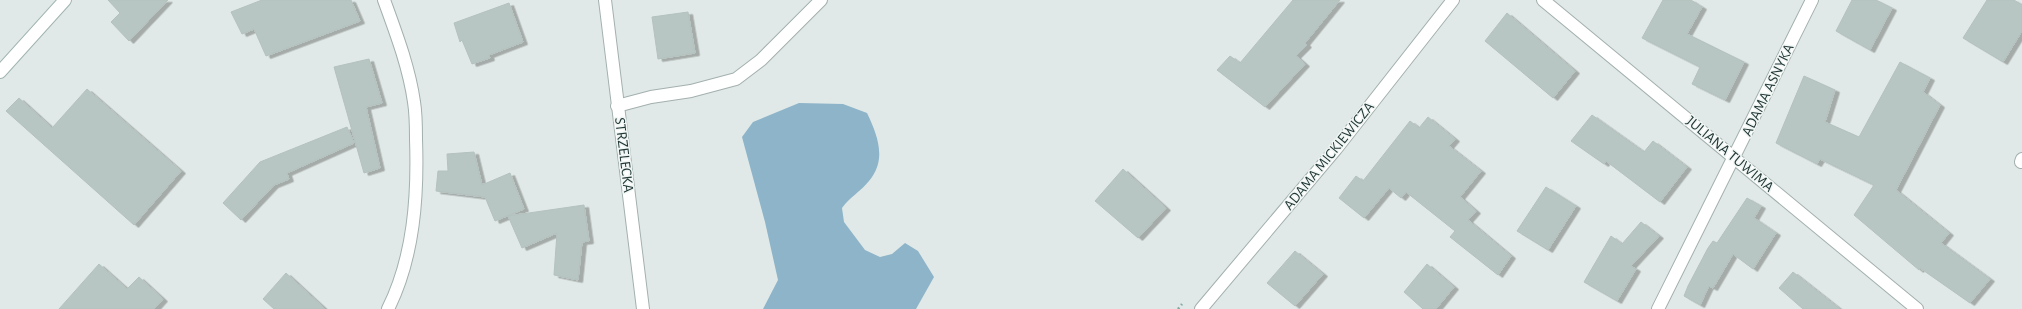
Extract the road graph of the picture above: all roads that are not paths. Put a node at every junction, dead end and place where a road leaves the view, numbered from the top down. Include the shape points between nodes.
1 (65, 0) edge
2 (384, 0) edge
3 (605, 0) edge
4 (821, 0) edge
5 (1453, 0) edge
6 (1543, 0) edge
7 (1812, 0) edge
8 (0, 72) edge
9 (617, 106) junction
10 (1735, 158) junction
11 (388, 309) edge
12 (644, 309) edge
13 (1201, 309) edge
14 (1658, 309) edge
15 (1917, 309) edge

1 - 8 street
2 - 11 street via 400,45 415,103 417,168 413,227 398,290
3 - 9 street, STRZELECKA
4 - 9 street via 760,60 736,79
5 - 13 street, ADAMA MICKIEWICZA via 1336,149
6 - 10 street, JULIANA TUWIMA
7 - 10 street, ADAMA ASNYKA
9 - 12 street, STRZELECKA
10 - 14 street, ADAMA ASNYKA
10 - 15 street, JULIANA TUWIMA

